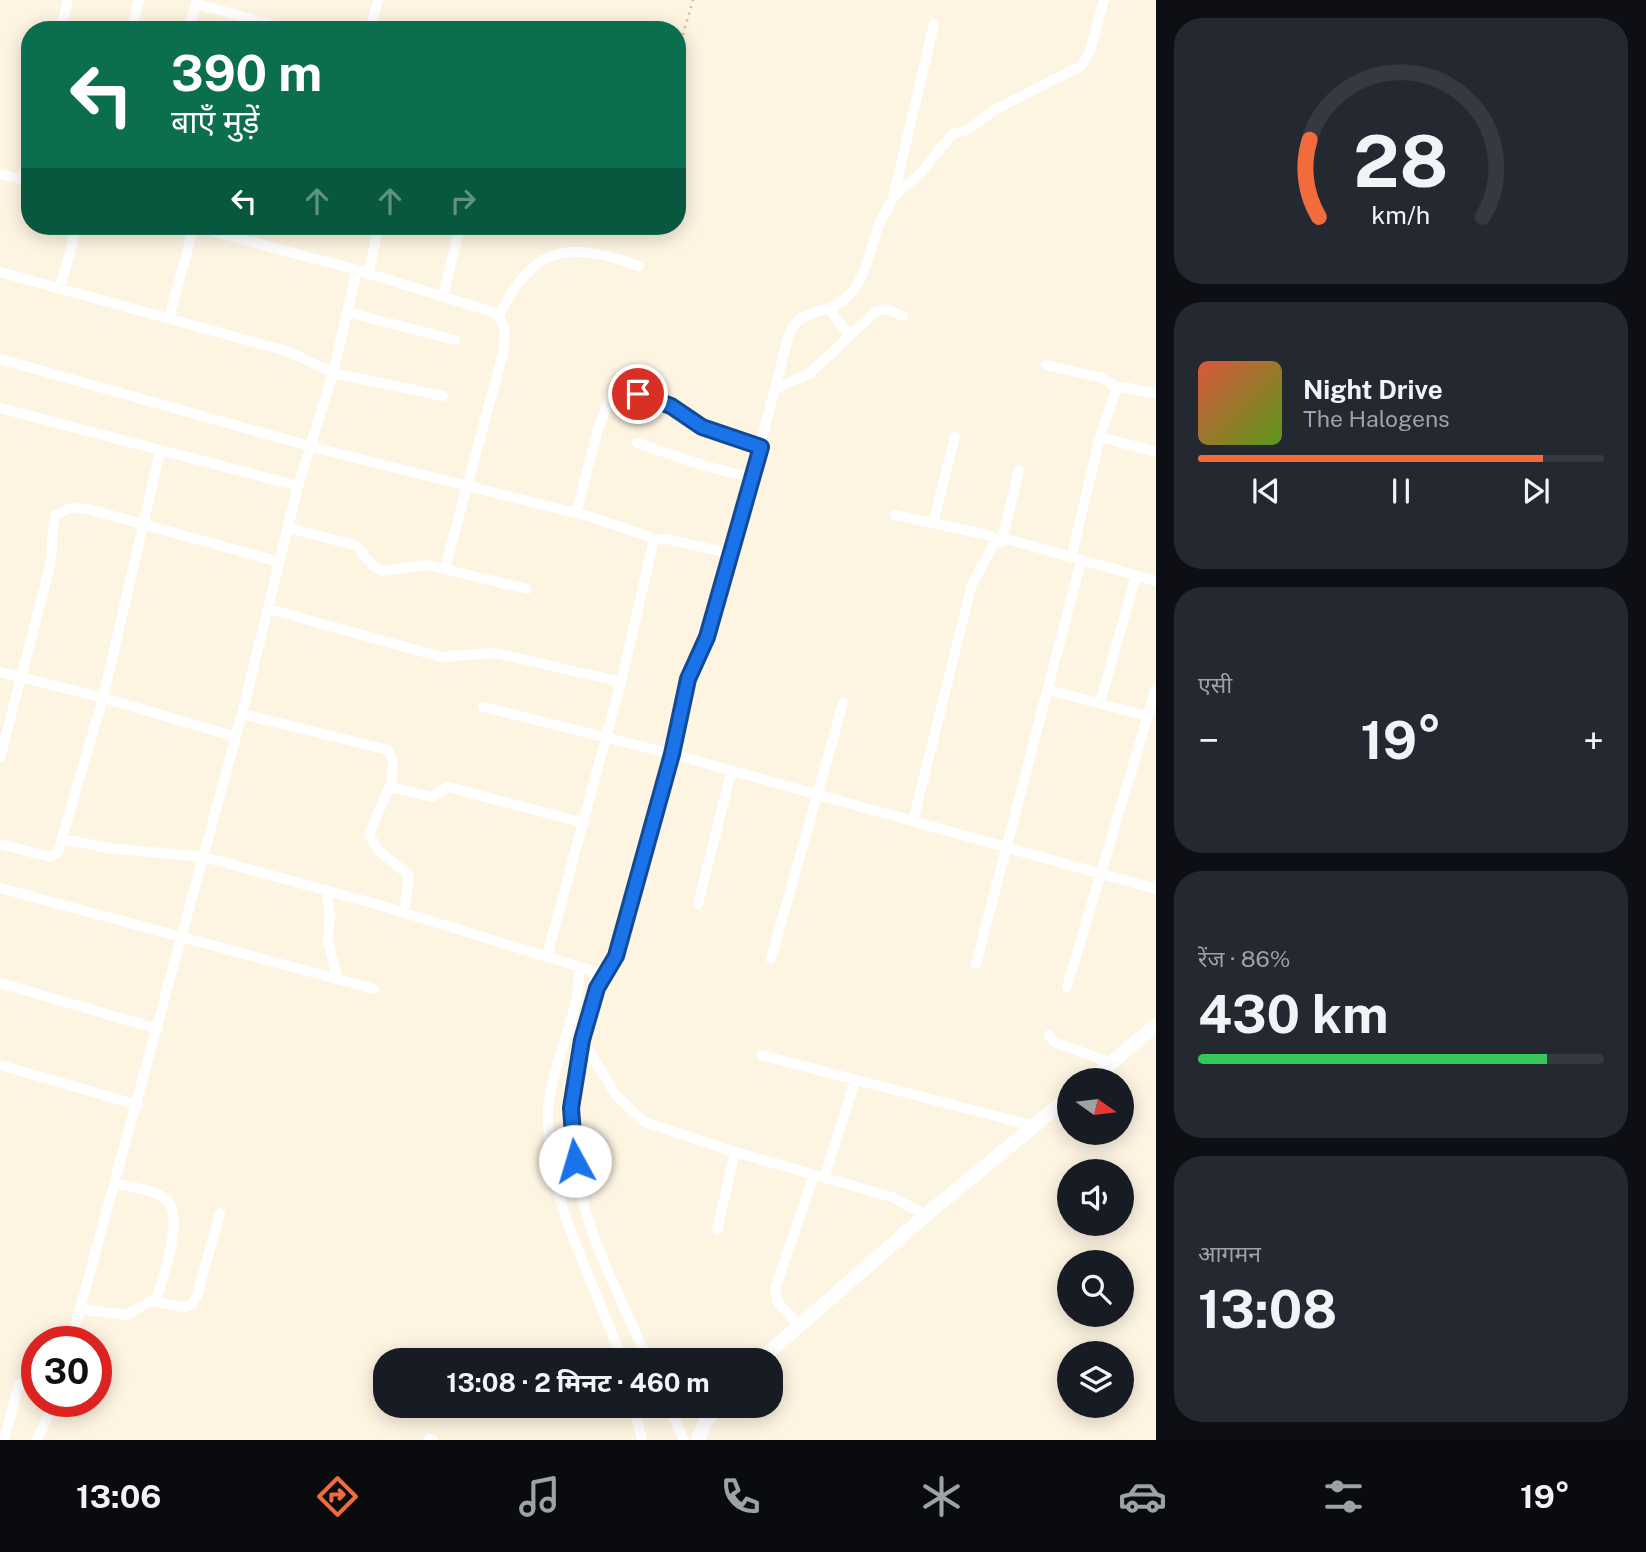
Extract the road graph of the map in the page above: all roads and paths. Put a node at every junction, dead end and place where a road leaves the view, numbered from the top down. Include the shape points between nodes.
1 (68, 0) edge
2 (139, 0) edge
3 (378, 0) edge
4 (693, 0) edge
5 (1104, 0) edge
6 (196, 2) edge
7 (62, 21) edge
8 (133, 21) edge
9 (191, 21) edge
10 (261, 21) edge
11 (372, 21) edge
12 (686, 24) edge
13 (934, 24) dead end
14 (0, 174) edge
15 (21, 179) edge
16 (894, 195) junction
17 (75, 235) edge
18 (191, 235) edge
19 (226, 235) edge
20 (376, 235) edge
21 (458, 235) edge
22 (639, 266) dead end
23 (0, 272) edge
24 (362, 272) junction
25 (60, 288) junction
26 (443, 296) junction
27 (828, 308) junction
28 (347, 312) junction
29 (499, 316) junction
30 (903, 316) dead end
31 (169, 318) junction
32 (849, 335) junction
33 (455, 340) dead end
34 (0, 359) edge
35 (1046, 365) dead end
36 (332, 373) junction
37 (777, 387) junction
38 (1118, 388) junction
39 (1156, 394) edge
40 (443, 396) dead end
41 (0, 408) edge
42 (955, 437) dead end
43 (1100, 437) junction
44 (637, 443) dead end
45 (309, 446) junction
46 (761, 447) junction
47 (160, 452) junction
48 (1156, 452) edge
49 (1019, 470) dead end
50 (753, 478) junction
51 (298, 486) junction
52 (468, 487) junction
53 (576, 513) junction
54 (895, 515) dead end
55 (933, 523) junction
56 (144, 527) junction
57 (289, 528) junction
58 (1000, 539) junction
59 (652, 540) junction
60 (732, 554) junction
61 (1076, 560) junction
62 (279, 562) junction
63 (445, 568) junction
64 (1136, 576) junction
65 (1156, 581) edge
66 (527, 589) dead end
67 (269, 609) junction
68 (0, 672) edge
69 (23, 677) junction
70 (621, 682) junction
71 (1156, 688) edge
72 (1048, 690) junction
73 (103, 698) junction
74 (843, 702) dead end
75 (1100, 703) junction
76 (483, 707) dead end
77 (242, 714) junction
78 (1148, 716) junction
79 (236, 737) junction
80 (606, 739) junction
81 (672, 754) junction
82 (0, 758) edge
83 (731, 773) junction
84 (391, 788) junction
85 (817, 797) junction
86 (913, 821) junction
87 (584, 823) junction
88 (62, 839) junction
89 (1, 846) edge
90 (1008, 847) junction
91 (204, 857) junction
92 (1102, 873) junction
93 (0, 888) edge
94 (1156, 889) edge
95 (326, 890) junction
96 (698, 904) dead end
97 (404, 912) junction
98 (181, 938) junction
99 (547, 956) junction
100 (771, 959) dead end
101 (976, 964) dead end
102 (578, 966) junction
103 (338, 979) junction
104 (0, 983) edge
105 (1067, 987) dead end
106 (597, 988) junction
107 (374, 989) dead end
108 (1156, 1025) edge
109 (158, 1029) junction
110 (1049, 1035) dead end
111 (582, 1040) junction
112 (761, 1055) dead end
113 (1111, 1063) junction
114 (0, 1065) edge
115 (1105, 1068) edge
116 (855, 1080) junction
117 (138, 1105) junction
118 (1057, 1107) edge
119 (1034, 1126) junction
120 (735, 1152) junction
121 (819, 1176) junction
122 (115, 1184) junction
123 (220, 1213) dead end
124 (926, 1215) junction
125 (717, 1230) dead end
126 (156, 1301) junction
127 (80, 1309) junction
128 (799, 1325) junction
129 (75, 1326) edge
130 (617, 1348) edge
131 (643, 1348) edge
132 (773, 1348) edge
133 (19, 1384) dead end
134 (47, 1417) edge
135 (637, 1418) edge
136 (674, 1418) edge
137 (709, 1418) edge
138 (4, 1440) edge
139 (37, 1440) edge
140 (642, 1440) edge
141 (684, 1440) edge
142 (698, 1440) edge

1 - 7 street
2 - 8 street
3 - 11 street
4 - 12 path
5 - 16 street via 1090,51 1081,66 952,134 922,172
6 - 9 street
6 - 10 street
13 - 16 street
14 - 15 street
16 - 27 street via 857,285
17 - 25 street
18 - 31 street
19 - 24 street
20 - 24 street
21 - 26 street
22 - 29 street via 593,251 563,253 521,276
23 - 25 street
24 - 26 street
24 - 28 street
25 - 31 street
26 - 29 street
27 - 32 street
27 - 37 street via 808,313 793,327
28 - 33 street
28 - 36 street
29 - 52 street via 504,323 503,353
30 - 32 street via 881,309
31 - 36 street via 296,354
32 - 37 street via 809,374
34 - 45 street
35 - 38 street via 1102,378
36 - 40 street
36 - 45 street
37 - 46 street
38 - 39 street
38 - 43 street
41 - 47 street
42 - 55 street
43 - 48 street
43 - 61 street
44 - 50 street
45 - 51 street
45 - 52 street
46 - 50 street
46 - 53 street via 702,427 663,402 613,390 604,407
47 - 51 street
47 - 56 street
49 - 58 street
50 - 60 street
51 - 57 street
52 - 53 street
52 - 63 street
53 - 59 street via 642,532
54 - 55 street
55 - 58 street
56 - 62 street
56 - 69 street via 88,509 71,508 55,515 50,566
56 - 73 street
57 - 62 street
57 - 63 street via 357,546 383,571 421,564
58 - 61 street
58 - 86 street via 972,584
59 - 60 street via 663,538
59 - 70 street
60 - 81 street via 707,637 688,679
61 - 64 street
61 - 72 street
62 - 67 street
63 - 66 street
64 - 65 street
64 - 75 street
67 - 70 street via 441,657 495,653
67 - 77 street
68 - 69 street
69 - 73 street
69 - 82 street
70 - 80 street
71 - 78 street
72 - 75 street
72 - 90 street
73 - 79 street
73 - 88 street
74 - 85 street
75 - 78 street
76 - 80 street
77 - 79 street
77 - 84 street via 388,750 393,760
78 - 92 street
79 - 91 street
80 - 81 street
80 - 87 street
81 - 83 street
81 - 106 street via 616,956
83 - 85 street
83 - 96 street
84 - 87 street via 432,797 448,787
84 - 97 street via 369,835 379,851 409,875
85 - 86 street
85 - 100 street
86 - 90 street
87 - 99 street
88 - 89 street via 53,857
88 - 91 street
90 - 92 street
90 - 101 street
91 - 95 street
91 - 98 street
92 - 94 street
92 - 105 street
93 - 98 street
95 - 97 street
95 - 103 street via 328,942
97 - 99 street
98 - 103 street
98 - 109 street
99 - 102 street
102 - 106 street via 593,971
102 - 130 street via 579,986 551,1082 549,1143 561,1208
103 - 107 street
104 - 109 street
106 - 111 street
108 - 113 street
109 - 117 street
110 - 113 street via 1054,1042
111 - 120 street via 616,1096 636,1116
111 - 131 street via 571,1108 577,1173 592,1231
112 - 116 street
113 - 115 street
114 - 117 street
116 - 119 street
116 - 121 street
117 - 122 street
118 - 119 street
119 - 124 street
120 - 121 street
120 - 125 street
121 - 124 street via 892,1197
121 - 128 street via 775,1289 778,1303
122 - 126 street via 158,1195 174,1211
122 - 127 street
123 - 126 street via 195,1300 183,1307
124 - 128 street
126 - 127 street via 127,1315
127 - 129 street
128 - 132 street
133 - 138 street
134 - 139 street
135 - 140 street
136 - 141 street
137 - 142 street

